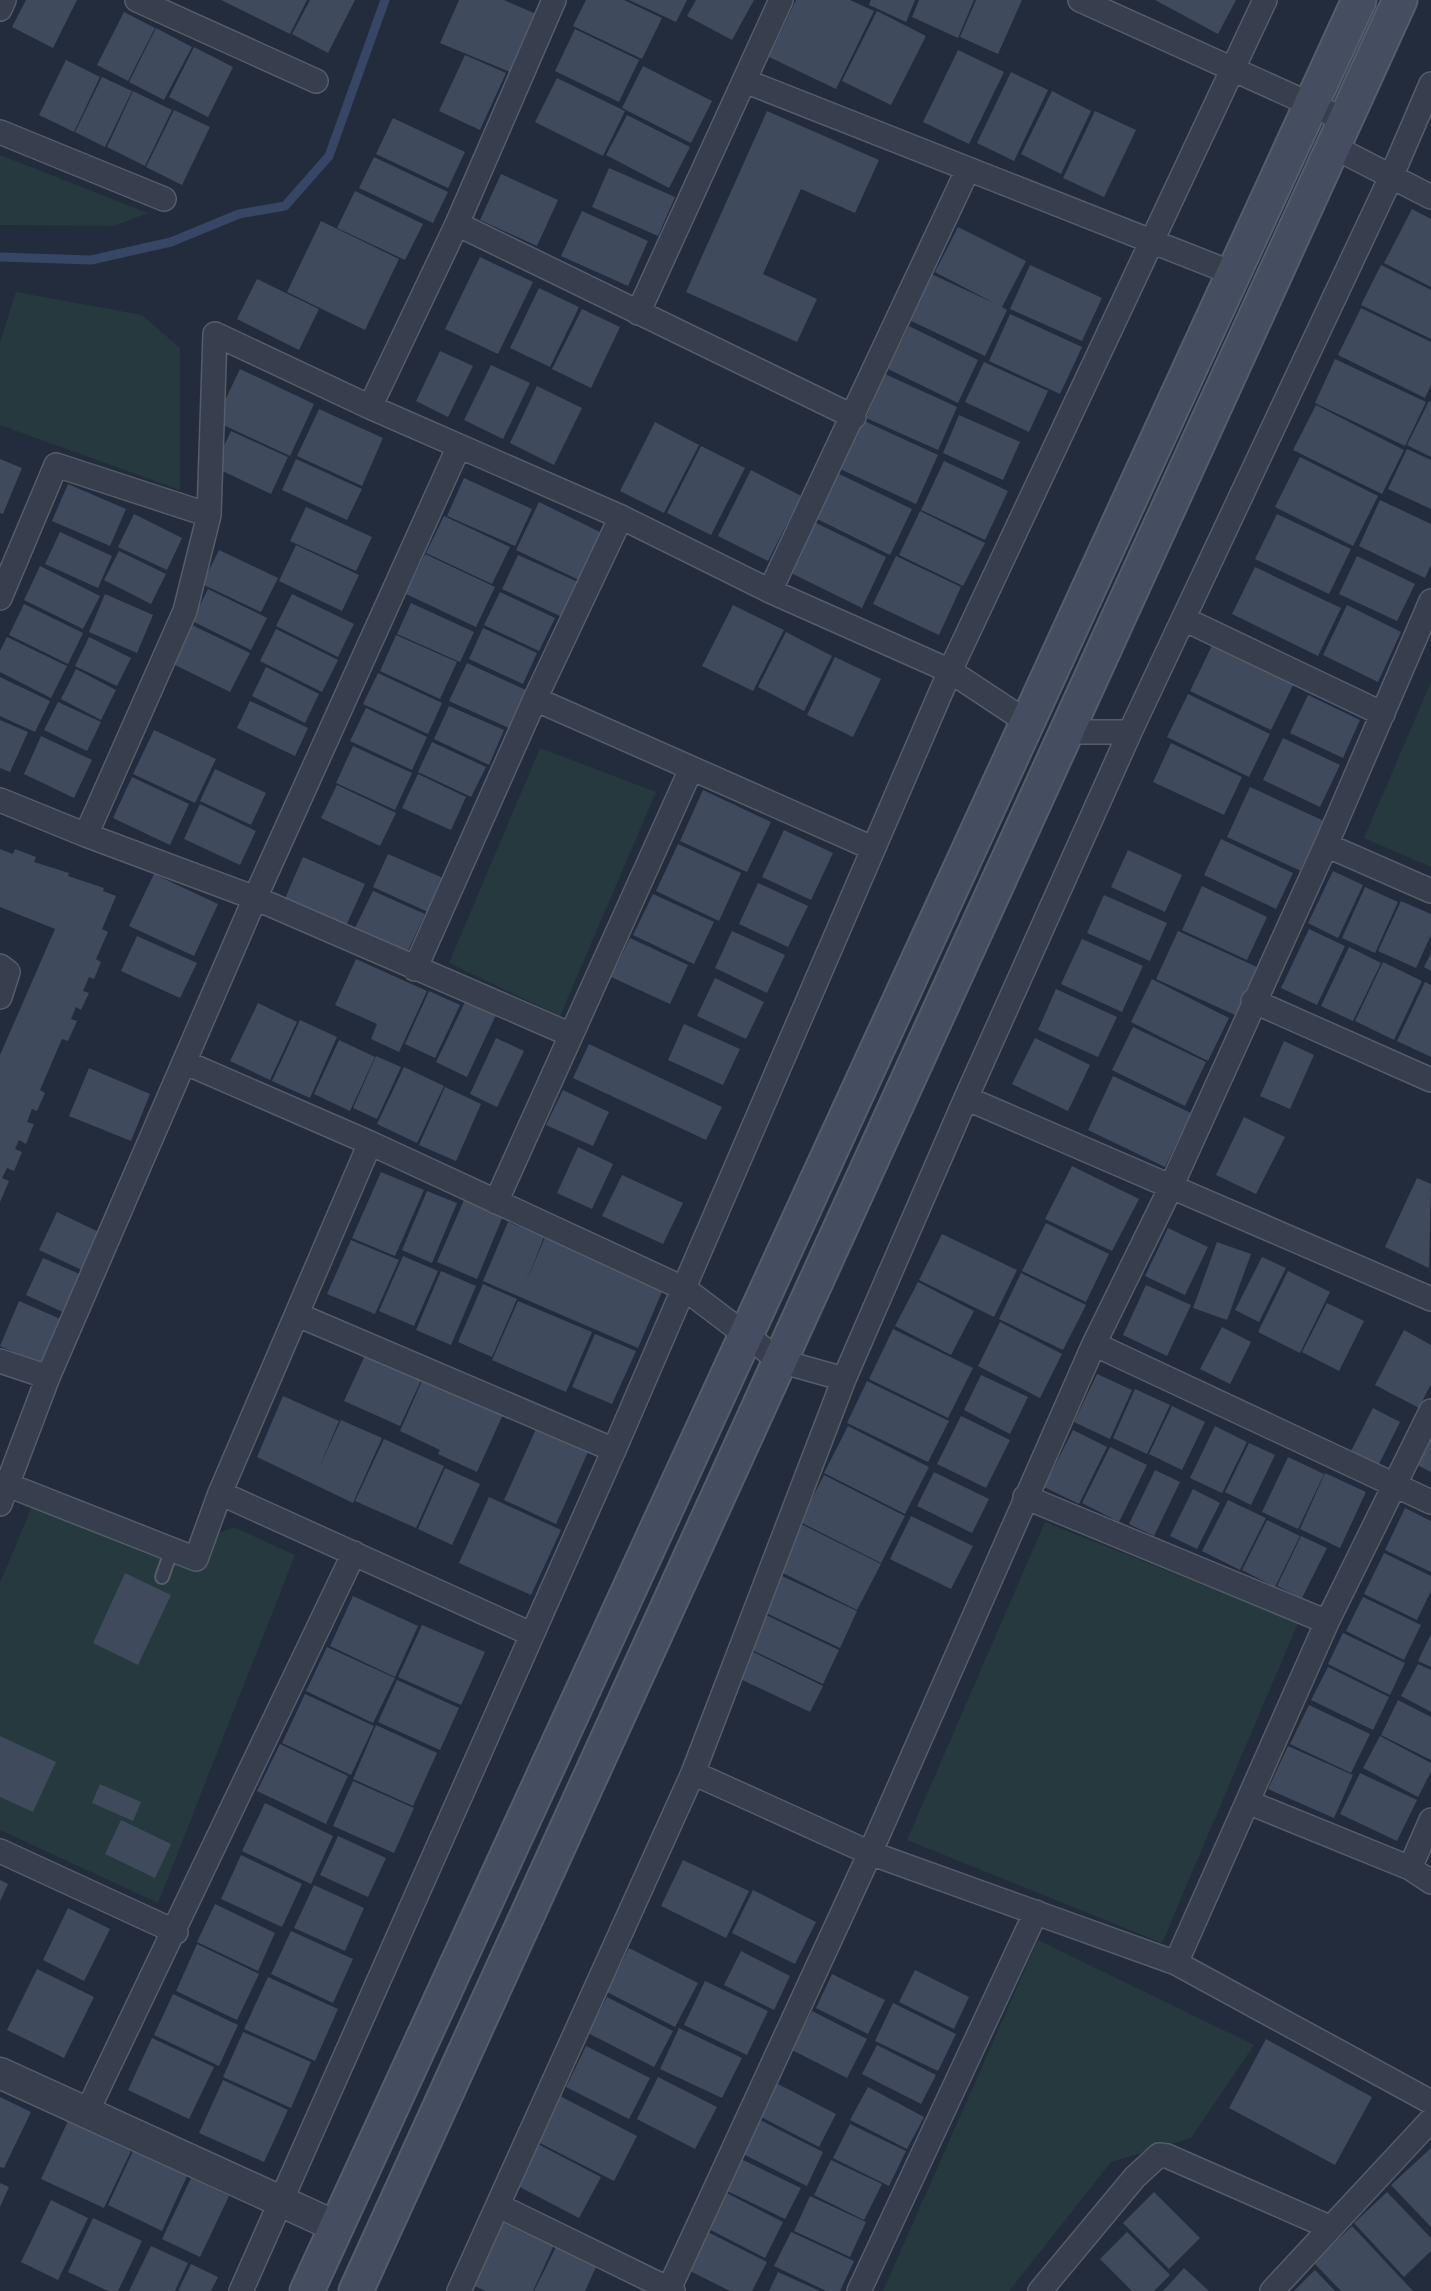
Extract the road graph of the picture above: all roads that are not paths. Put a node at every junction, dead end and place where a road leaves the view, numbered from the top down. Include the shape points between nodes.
1 (4, 0) edge
2 (137, 0) edge
3 (554, 0) edge
4 (781, 0) edge
5 (1080, 0) edge
6 (1265, 0) edge
7 (1359, 0) edge
8 (1400, 0) edge
9 (0, 9) edge
10 (1233, 69) junction
11 (316, 81) dead end
12 (744, 81) junction
13 (1431, 84) edge
14 (1312, 105) junction
15 (0, 132) edge
16 (1339, 134) junction
17 (968, 169) junction
18 (1391, 177) junction
19 (1431, 197) edge
20 (164, 199) dead end
21 (457, 224) junction
22 (1152, 239) junction
23 (1231, 273) junction
24 (638, 313) junction
25 (370, 407) junction
26 (853, 417) junction
27 (458, 446) junction
28 (209, 515) junction
29 (621, 517) junction
30 (770, 590) junction
31 (0, 598) edge
32 (1431, 601) edge
33 (1184, 619) junction
34 (950, 671) junction
35 (535, 699) junction
36 (1383, 714) junction
37 (1027, 722) junction
38 (1066, 732) junction
39 (1130, 732) junction
40 (691, 769) junction
41 (0, 800) edge
42 (86, 835) junction
43 (1326, 845) junction
44 (872, 848) junction
45 (1431, 891) edge
46 (255, 898) junction
47 (0, 966) edge
48 (415, 969) junction
49 (0, 997) edge
50 (1253, 1001) junction
51 (569, 1034) junction
52 (184, 1062) junction
53 (1431, 1080) edge
54 (966, 1098) junction
55 (370, 1143) junction
56 (1170, 1189) junction
57 (496, 1202) junction
58 (685, 1289) junction
59 (1431, 1299) edge
60 (298, 1315) junction
61 (746, 1332) junction
62 (1094, 1344) junction
63 (0, 1361) edge
64 (780, 1361) junction
65 (48, 1377) junction
66 (844, 1379) junction
67 (1431, 1411) edge
68 (614, 1450) junction
69 (1394, 1485) junction
70 (220, 1493) junction
71 (4, 1494) edge
72 (1026, 1497) junction
73 (1431, 1502) edge
74 (172, 1549) junction
75 (354, 1553) junction
76 (162, 1577) dead end
77 (1327, 1622) junction
78 (531, 1634) junction
79 (693, 1773) junction
80 (1250, 1802) junction
81 (1431, 1820) edge
82 (0, 1851) edge
83 (870, 1853) junction
84 (1410, 1868) junction
85 (1431, 1882) edge
86 (1036, 1912) junction
87 (176, 1931) junction
88 (1176, 1963) junction
89 (0, 2073) edge
90 (1431, 2102) edge
91 (86, 2114) junction
92 (1431, 2120) edge
93 (282, 2200) junction
94 (499, 2206) junction
95 (335, 2226) junction
96 (1329, 2227) junction
97 (671, 2290) edge
98 (241, 2291) edge
99 (306, 2291) edge
100 (356, 2291) edge
101 (460, 2291) edge
102 (859, 2291) edge
103 (1041, 2291) edge
104 (1272, 2291) edge

1 - 9 street
2 - 11 street
3 - 21 street
4 - 12 street
5 - 10 street
6 - 10 street
7 - 14 main road
8 - 16 main road
10 - 14 street
10 - 22 street
12 - 17 street
12 - 24 street
13 - 18 street
14 - 16 street
14 - 23 main road
15 - 20 street
16 - 18 street
16 - 38 main road
17 - 22 street
17 - 26 street
18 - 19 street
18 - 33 street
21 - 24 street
21 - 25 street
22 - 23 street
22 - 34 street
23 - 37 main road
24 - 26 street
25 - 27 street
25 - 28 street via 215,334
26 - 30 street
27 - 29 street
27 - 46 street
28 - 31 street via 56,465
28 - 42 street via 185,611
29 - 30 street
29 - 35 street
30 - 34 street
32 - 36 street
33 - 36 street
33 - 39 street
34 - 37 street
34 - 44 street
35 - 40 street
35 - 48 street
36 - 43 street
37 - 38 main road
37 - 61 main road
38 - 39 street
38 - 64 main road
39 - 54 street
40 - 44 street
40 - 51 street
41 - 42 street
42 - 46 street
43 - 45 street
43 - 50 street
44 - 58 street
46 - 48 street
46 - 52 street
47 - 49 street via 8,972
48 - 51 street
50 - 53 street
50 - 56 street
51 - 57 street
52 - 55 street
52 - 65 street
54 - 56 street
54 - 66 street
55 - 57 street
55 - 60 street
56 - 59 street
56 - 62 street
57 - 58 street
58 - 61 street
58 - 68 street
60 - 68 street
60 - 70 street
61 - 64 street
61 - 95 main road
62 - 69 street
62 - 72 street
63 - 65 street
64 - 66 street
64 - 100 main road
65 - 71 street
66 - 79 street
67 - 69 street
68 - 78 street
69 - 73 street
69 - 77 street
70 - 74 street via 196,1559
70 - 75 street
71 - 74 street
72 - 77 street
72 - 83 street
74 - 76 lane
75 - 78 street
75 - 87 street
77 - 80 street
78 - 93 street
79 - 83 street
79 - 94 street
80 - 84 street
80 - 88 street
81 - 84 street
82 - 87 street
83 - 86 street
83 - 97 street
84 - 85 street
86 - 88 street
86 - 102 street
87 - 91 street
88 - 90 street
89 - 91 street
91 - 93 street
92 - 96 street
93 - 95 street
93 - 98 street
94 - 97 street
94 - 101 street
95 - 99 main road
96 - 103 street via 1159,2155 1135,2177
96 - 104 street

